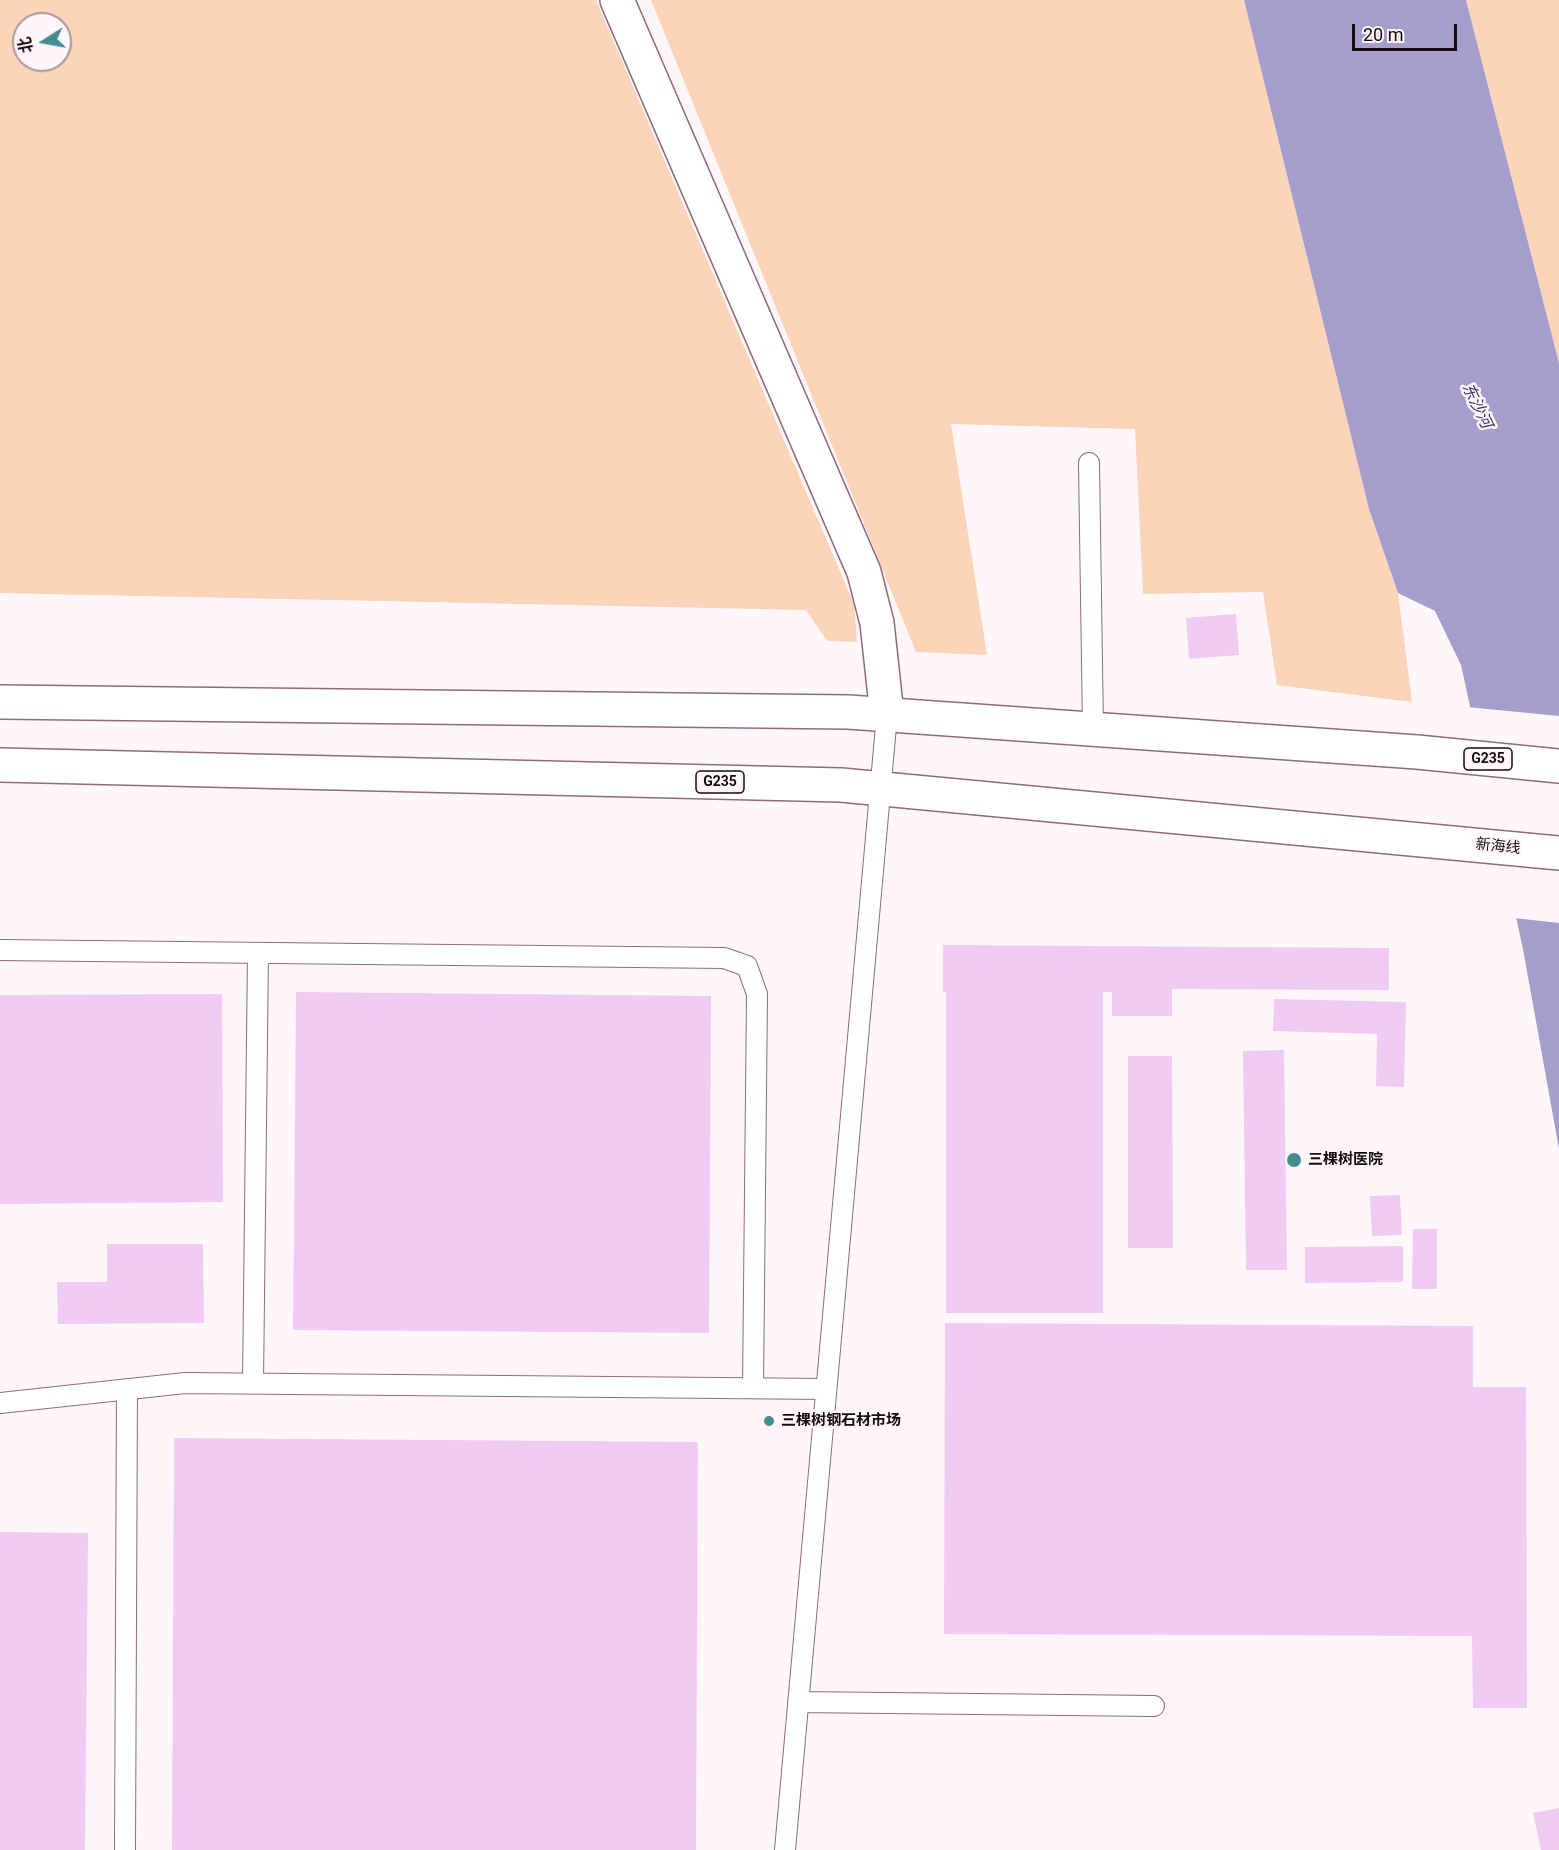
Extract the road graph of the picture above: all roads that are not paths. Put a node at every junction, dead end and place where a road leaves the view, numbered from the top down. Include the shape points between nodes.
1 (617, 0) edge
2 (1089, 462) dead end
3 (0, 702) edge
4 (887, 715) junction
5 (1093, 729) junction
6 (0, 765) edge
7 (1559, 766) edge
8 (881, 788) junction
9 (1559, 853) edge
10 (0, 950) edge
11 (258, 952) junction
12 (253, 1383) junction
13 (753, 1388) junction
14 (127, 1389) junction
15 (826, 1389) junction
16 (0, 1402) edge
17 (798, 1702) junction
18 (1154, 1706) dead end
19 (125, 1850) edge
20 (785, 1850) edge

1 - 4 main road via 864,572 877,623
2 - 5 lane
3 - 4 main road, G235
4 - 5 main road, G235
4 - 8 lane
5 - 7 main road, G235
6 - 8 main road, G235
8 - 9 main road, 新海线 / G235
8 - 15 lane
10 - 11 lane
11 - 12 lane
11 - 13 lane via 724,958 747,966 757,994
12 - 13 lane
12 - 14 lane via 185,1383
13 - 15 lane
14 - 16 lane
14 - 19 lane
15 - 17 lane
17 - 18 lane
17 - 20 lane

